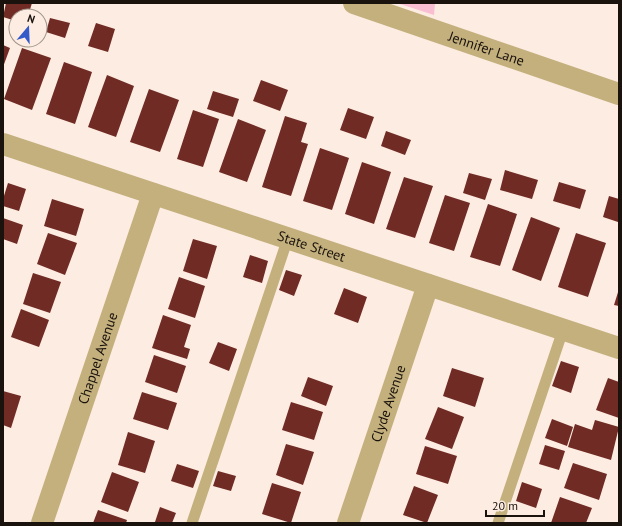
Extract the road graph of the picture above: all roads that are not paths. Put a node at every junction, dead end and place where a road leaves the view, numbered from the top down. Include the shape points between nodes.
1 (354, 3) edge
2 (619, 94) edge
3 (4, 150) edge
4 (153, 194) junction
5 (288, 238) junction
6 (428, 285) junction
7 (563, 330) junction
8 (619, 348) edge
9 (42, 523) edge
10 (192, 523) edge
11 (348, 523) edge
12 (498, 523) edge

1 - 2 street, Jennifer Lane
3 - 4 street, State Street
4 - 5 street, State Street
4 - 9 street, Chappel Avenue
5 - 6 street, State Street
5 - 10 lane
6 - 7 street, State Street
6 - 11 street, Clyde Avenue
7 - 8 street, State Street
7 - 12 lane

